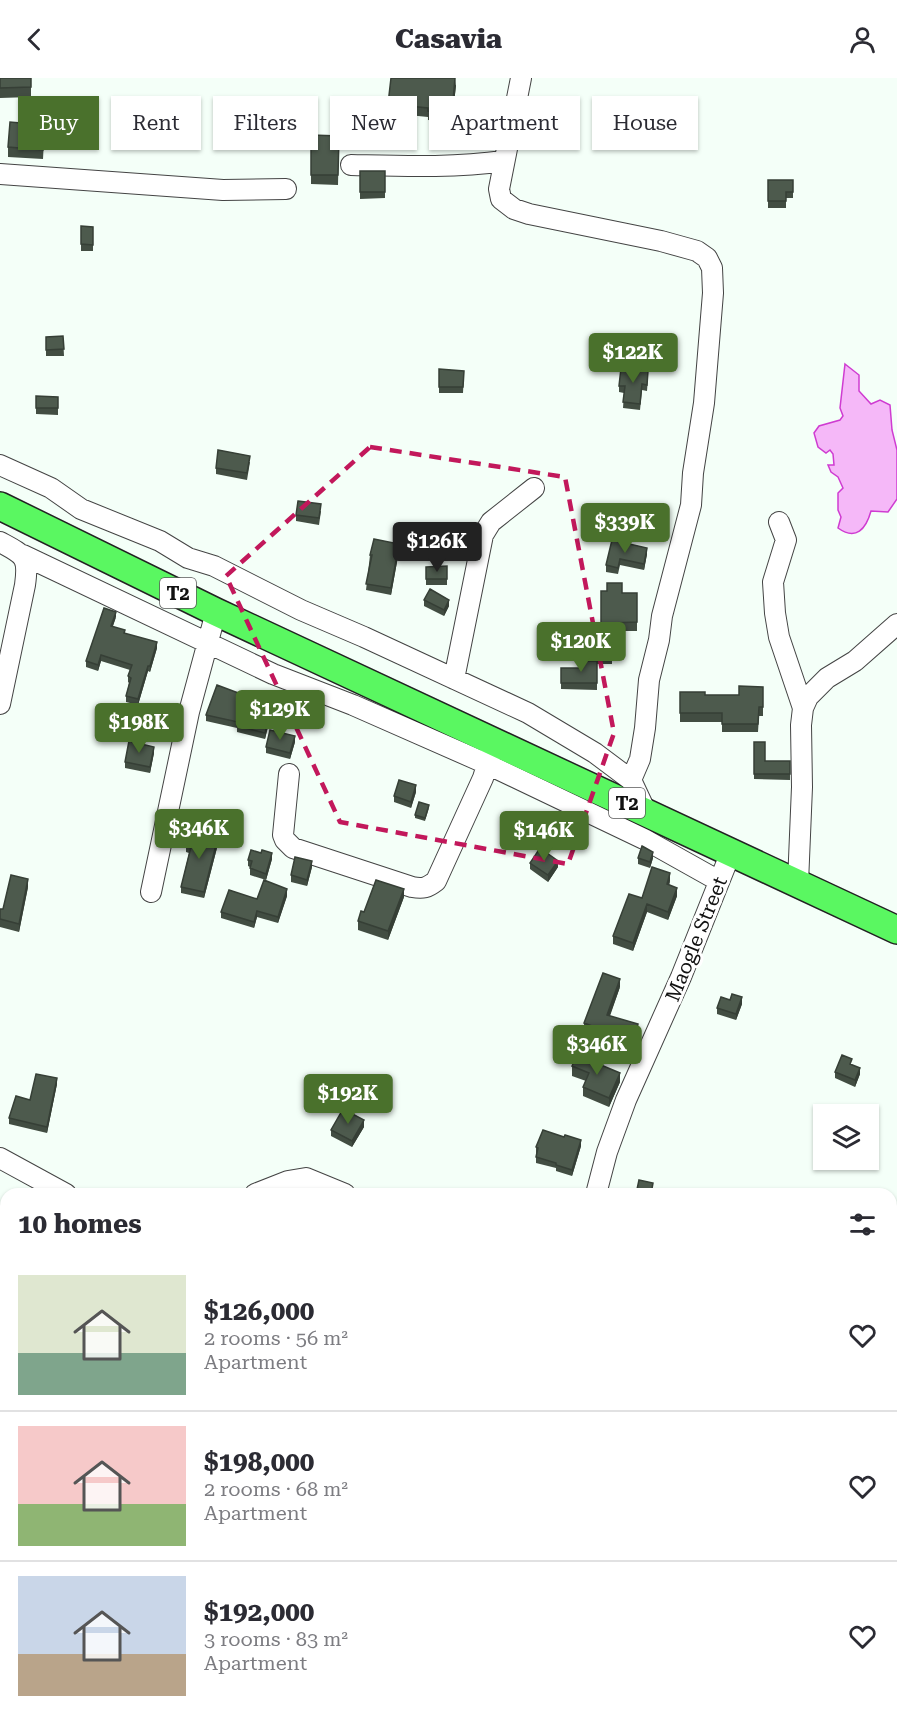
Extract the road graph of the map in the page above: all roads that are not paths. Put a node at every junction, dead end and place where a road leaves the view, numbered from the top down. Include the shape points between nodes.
1 (521, 78) edge
2 (504, 162) junction
3 (351, 165) dead end
4 (0, 174) edge
5 (286, 189) dead end
6 (0, 465) edge
7 (534, 488) dead end
8 (0, 506) edge
9 (779, 522) dead end
10 (0, 542) edge
11 (23, 555) junction
12 (216, 612) junction
13 (897, 624) edge
14 (208, 642) junction
15 (454, 679) junction
16 (0, 704) edge
17 (803, 708) junction
18 (491, 752) junction
19 (289, 774) dead end
20 (631, 780) junction
21 (646, 812) junction
22 (731, 852) junction
23 (719, 881) junction
24 (798, 883) junction
25 (151, 892) dead end
26 (897, 930) edge
27 (0, 1158) edge
28 (55, 1188) edge
29 (270, 1188) edge
30 (330, 1188) edge
31 (598, 1188) edge

1 - 2 street
2 - 3 street via 425,167
2 - 20 street via 498,189 501,199 514,209 697,251 712,268 704,403 691,505 662,616 649,680 640,759
4 - 5 street via 223,190
6 - 15 street via 51,488 81,509 160,541 188,558 214,566
7 - 15 street via 491,522 483,535
8 - 12 highway, T2
9 - 17 street via 786,540 773,582 775,613
10 - 11 street
11 - 14 street
11 - 16 street via 28,566 26,585
12 - 14 street
12 - 18 highway, T2
13 - 17 street via 855,661 827,678
14 - 18 street via 273,674
14 - 25 street
15 - 20 street via 528,713 595,753
17 - 24 street
18 - 19 street via 436,881 428,888 412,887 293,848 283,835
18 - 21 highway, T2
18 - 23 street via 589,814
20 - 21 street
21 - 22 highway, T2
22 - 23 street, Maogle Street
22 - 24 highway, T2
23 - 31 street, Maogle Street via 626,1100
24 - 26 highway, T2
27 - 28 street
29 - 30 street via 306,1178

